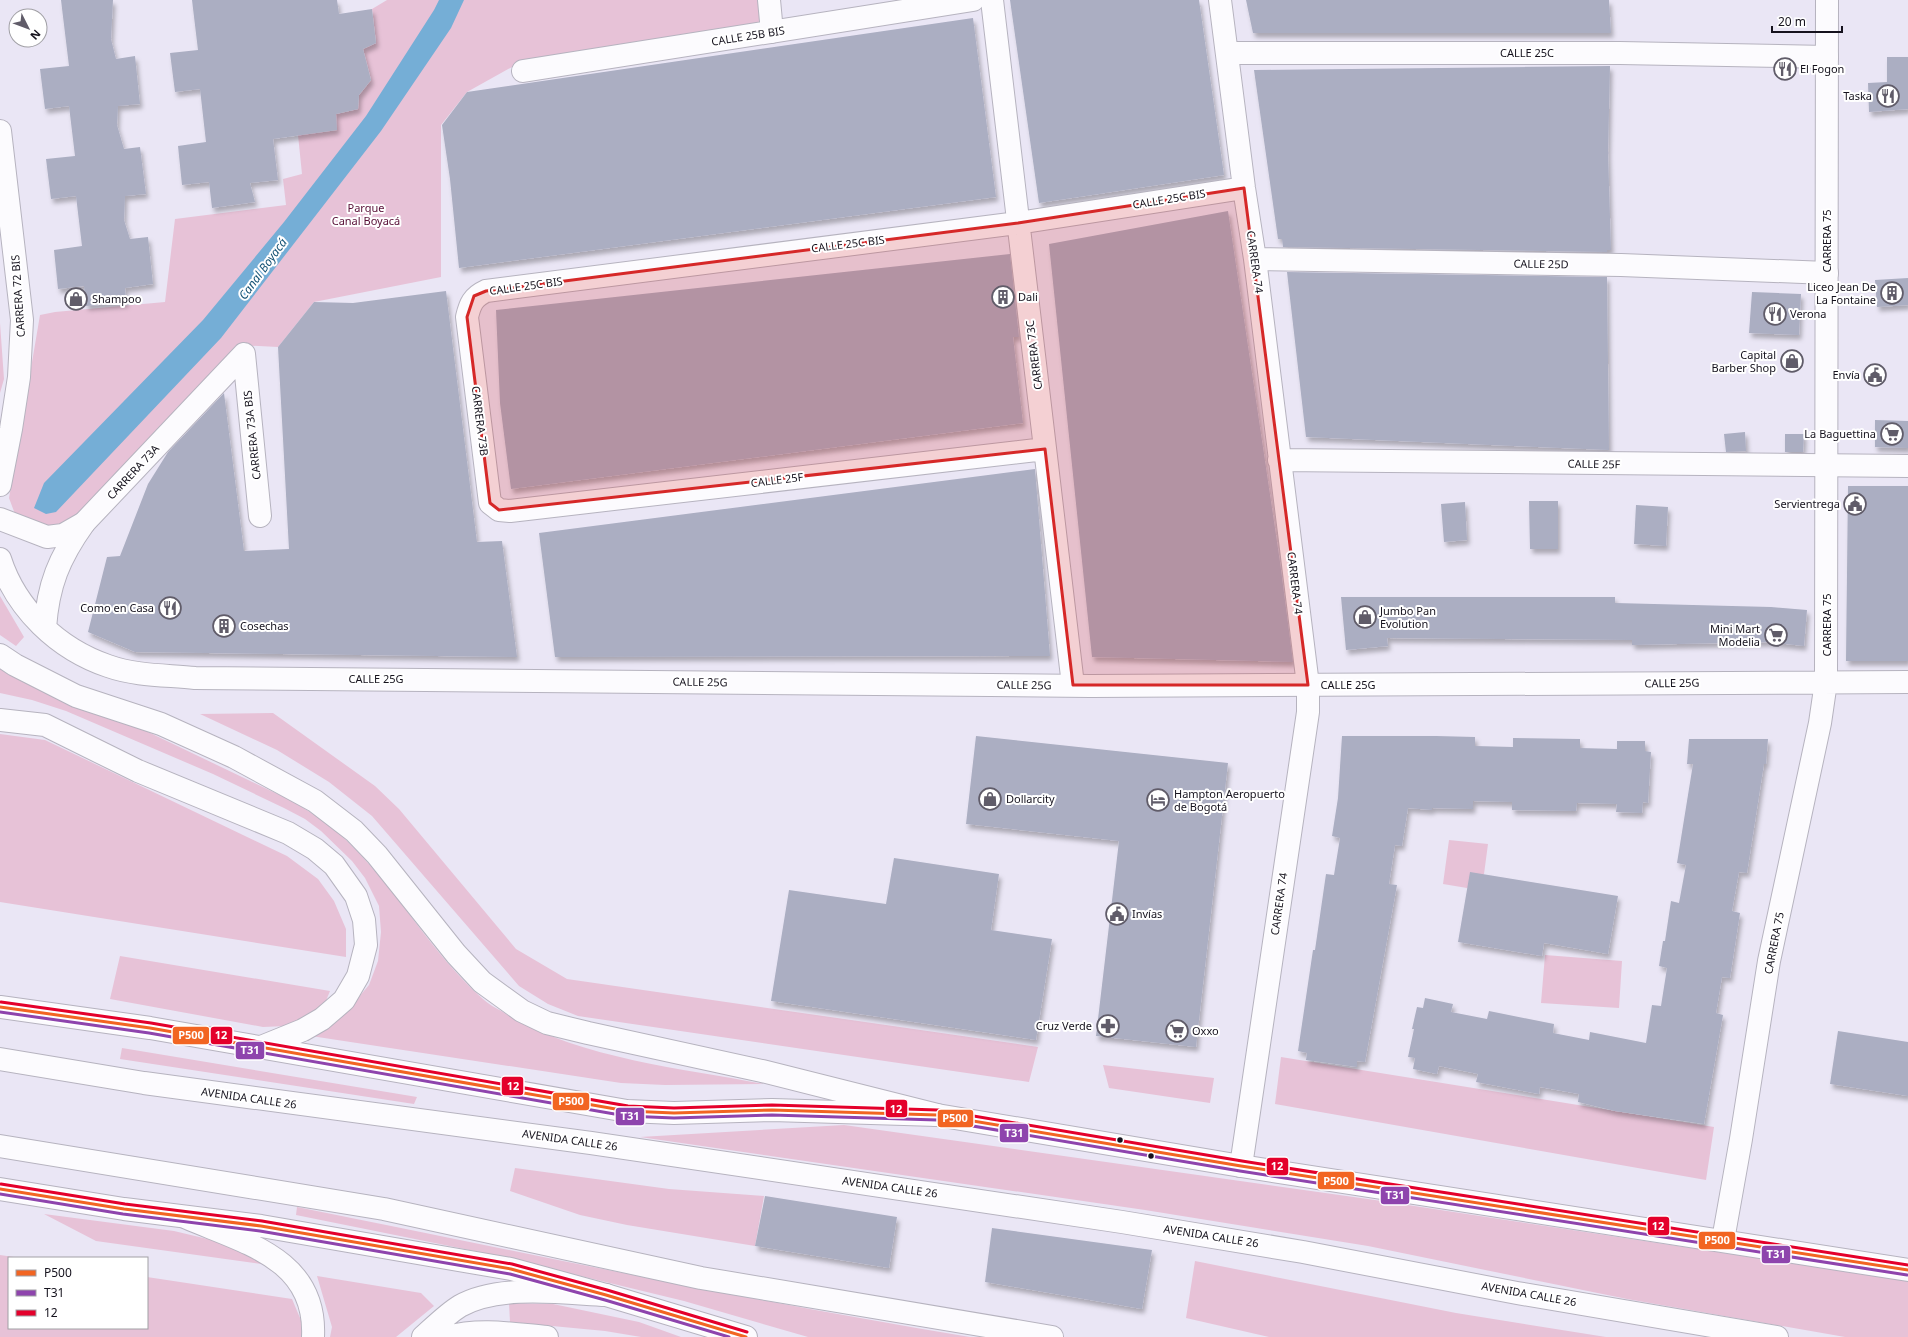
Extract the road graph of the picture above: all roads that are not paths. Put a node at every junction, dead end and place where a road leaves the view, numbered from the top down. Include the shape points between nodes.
1 (768, 0) edge
2 (973, 0) edge
3 (992, 0) edge
4 (1220, 0) edge
5 (1827, 0) edge
6 (772, 32) junction
7 (1227, 53) junction
8 (1827, 57) junction
9 (523, 72) dead end
10 (0, 131) edge
11 (1244, 188) junction
12 (1018, 223) junction
13 (1255, 259) junction
14 (1827, 273) junction
15 (467, 318) joint
16 (244, 354) joint
17 (1045, 449) junction
18 (1279, 460) junction
19 (1826, 465) junction
20 (1908, 466) edge
21 (0, 484) edge
22 (510, 511) joint
23 (260, 516) dead end
24 (0, 519) edge
25 (84, 524) junction
26 (0, 559) edge
27 (45, 628) junction
28 (0, 655) edge
29 (1826, 682) junction
30 (1908, 682) edge
31 (1308, 685) junction
32 (1073, 686) junction
33 (0, 720) edge
34 (0, 1007) edge
35 (261, 1047) junction
36 (0, 1059) edge
37 (937, 1115) junction
38 (0, 1146) edge
39 (1241, 1166) junction
40 (0, 1189) edge
41 (187, 1218) junction
42 (1723, 1240) junction
43 (1908, 1270) edge
44 (606, 1295) junction
45 (313, 1337) edge
46 (422, 1337) edge
47 (447, 1337) edge
48 (547, 1337) edge
49 (746, 1337) edge
50 (1052, 1337) edge
51 (1777, 1337) edge

1 - 6 main road
2 - 6 main road, CALLE 25B BIS
3 - 12 main road, CARRERA 73C
4 - 7 main road, CARRERA 74
5 - 8 main road, CARRERA 75
6 - 9 main road, CALLE 25B BIS
7 - 8 main road, CALLE 25C via 1620,53
7 - 11 main road, CARRERA 74
8 - 14 main road, CARRERA 75
10 - 21 main road, CARRERA 72 BIS via 22,320 19,377
11 - 12 main road, CALLE 25C BIS
11 - 13 main road, CARRERA 74
12 - 15 main road, CALLE 25C BIS via 486,291 474,296
12 - 17 main road, CARRERA 73C
13 - 14 main road, CALLE 25D via 1621,265
13 - 18 main road, CARRERA 74
14 - 19 main road, CARRERA 75
15 - 22 main road, CARRERA 73B via 490,503 499,510
16 - 23 main road, CARRERA 73A BIS
16 - 25 main road, CARRERA 73A
17 - 22 main road, CALLE 25F
17 - 32 main road, CARRERA 73C
18 - 19 main road, CALLE 25F
18 - 31 main road, CARRERA 74
19 - 20 main road, CALLE 25F
19 - 29 main road, CARRERA 75
24 - 25 main road, CARRERA 73A via 47,537 63,535
25 - 27 main road via 68,546 58,566 46,607
26 - 27 main road via 3,570 20,601 30,615
27 - 32 main road, CALLE 25G via 67,646 108,666 139,673 195,678
28 - 37 main road via 76,696 161,724 234,757 316,801 354,831 378,855 456,954 482,982 522,1011 547,1022 588,1034 762,1071
29 - 30 main road, CALLE 25G
29 - 31 main road, CALLE 25G
29 - 42 main road, CARRERA 75 via 1820,723 1769,961
31 - 32 main road, CALLE 25G
31 - 39 main road, CARRERA 74 via 1308,712
33 - 35 main road via 45,726 138,771 288,833 316,850 334,865 356,896 364,920 366,945 358,976 344,1000 322,1019 304,1030
34 - 35 main road
35 - 37 main road via 627,1111 674,1113 772,1110
36 - 51 main road, AVENIDA CALLE 26 via 144,1083 591,1143 1122,1222
37 - 39 main road
38 - 50 main road via 384,1209 701,1278
39 - 42 main road
40 - 41 main road
41 - 44 main road via 261,1226 511,1269
41 - 45 main road via 269,1254 289,1268 301,1283 309,1304 314,1323
42 - 43 main road
44 - 46 main road via 524,1292 494,1295 460,1306
44 - 49 main road
47 - 48 main road via 462,1333 499,1332

